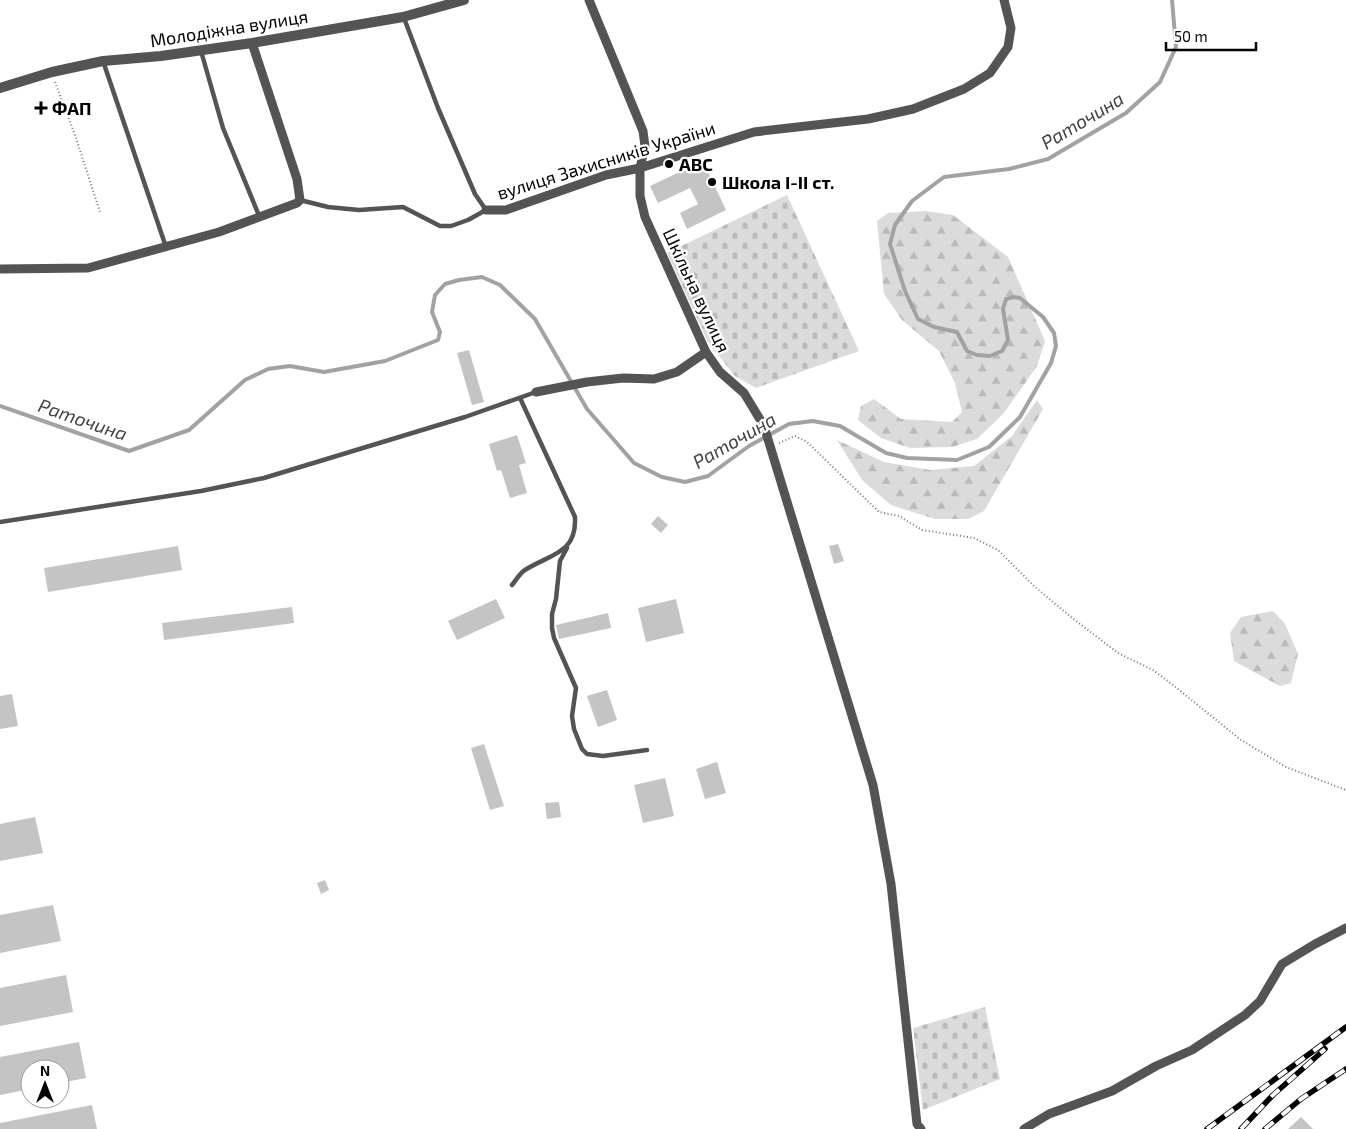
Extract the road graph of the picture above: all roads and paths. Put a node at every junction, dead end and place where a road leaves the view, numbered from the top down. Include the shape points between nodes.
1 (464, 0) edge
2 (589, 0) edge
3 (1004, 0) edge
4 (404, 17) junction
5 (252, 43) junction
6 (200, 50) junction
7 (103, 60) junction
8 (52, 72) junction
9 (0, 88) edge
10 (640, 168) junction
11 (300, 200) junction
12 (486, 210) junction
13 (100, 212) dead end
14 (260, 218) junction
15 (166, 247) junction
16 (0, 269) edge
17 (706, 352) junction
18 (536, 392) joint
19 (520, 398) junction
20 (772, 449) junction
21 (0, 522) edge
22 (567, 548) junction
23 (512, 585) dead end
24 (647, 750) dead end
25 (1346, 790) edge
26 (1346, 928) edge
27 (921, 1129) edge
28 (1024, 1129) edge

1 - 4 street, Молодіжна вулиця
2 - 10 street, Шкільна вулиця via 643,131 645,146
3 - 10 street, вулиця Захисників України via 1010,28 1008,47 990,73 964,89 913,109 754,132
4 - 5 street, Молодіжна вулиця
4 - 12 lane via 438,108 475,194
5 - 6 street, Молодіжна вулиця
5 - 11 street via 295,173
6 - 7 street, Молодіжна вулиця
6 - 14 lane via 223,128
7 - 8 street, Молодіжна вулиця
7 - 15 lane
8 - 9 street, Молодіжна вулиця
8 - 13 path
10 - 12 street, вулиця Захисників України via 606,175 506,210
10 - 17 street, Шкільна вулиця via 640,196 645,217
11 - 12 lane, вулиця Захисників України via 359,210 402,207 440,226 451,226
11 - 14 street
14 - 15 street
15 - 16 street via 88,268
17 - 18 street via 677,372 654,379 623,378
17 - 20 street, Шкільна вулиця via 720,372 744,393 764,426
18 - 19 lane
19 - 21 lane via 264,478
19 - 22 lane via 574,517 573,537
20 - 25 path via 779,442 795,436 807,442 878,512 899,516 922,530 974,538 998,550 1071,617 1118,653 1173,684 1241,740 1286,767
20 - 27 street, Шкільна вулиця via 873,785 891,884 917,1124
22 - 23 lane via 523,571
22 - 24 lane via 560,561 552,628 576,688 572,716 574,729 587,754 602,756
26 - 28 street via 1282,964 1260,1001 1192,1050 1112,1091 1049,1114

